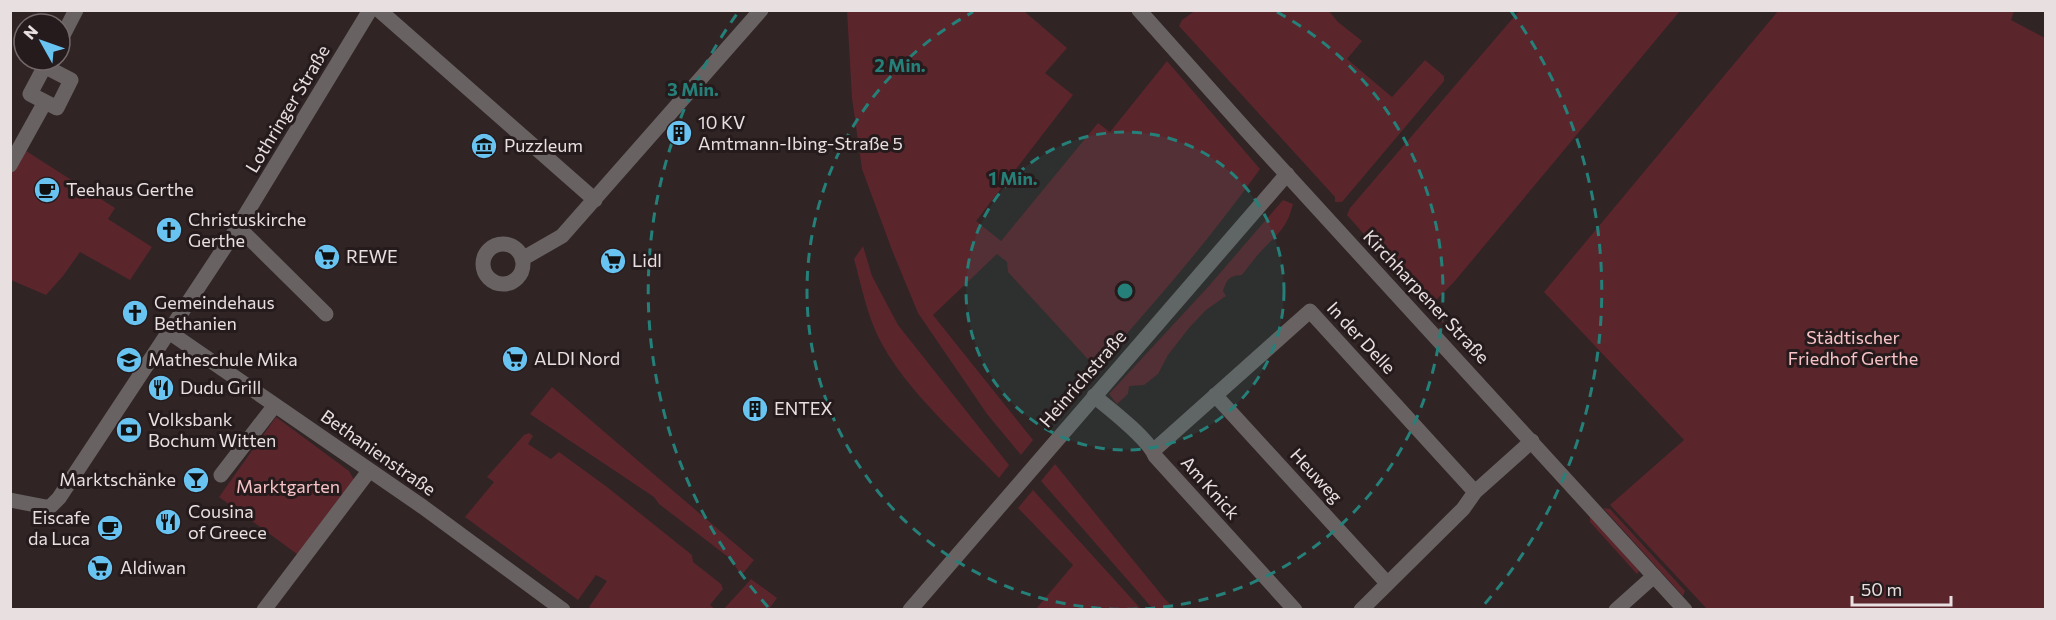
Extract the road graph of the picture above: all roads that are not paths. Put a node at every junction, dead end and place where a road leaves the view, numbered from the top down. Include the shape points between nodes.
1 (370, 10) edge
2 (379, 10) edge
3 (761, 10) edge
4 (1139, 10) edge
5 (41, 72) edge
6 (59, 72) edge
7 (45, 102) junction
8 (10, 165) edge
9 (1287, 174) junction
10 (595, 200) junction
11 (238, 227) junction
12 (522, 259) dead end
13 (326, 314) dead end
14 (169, 332) junction
15 (1215, 395) junction
16 (1094, 396) junction
17 (275, 405) junction
18 (1532, 441) junction
19 (1153, 451) junction
20 (369, 471) junction
21 (221, 475) dead end
22 (1476, 492) junction
23 (10, 500) edge
24 (1653, 576) junction
25 (1387, 584) junction
26 (264, 609) edge
27 (563, 609) edge
28 (910, 609) edge
29 (1295, 609) edge
30 (1361, 609) edge
31 (1616, 609) edge
32 (1685, 609) edge

1 - 11 street, Lothringer Straße
2 - 10 street
3 - 10 street
4 - 9 street, Kirchharpener Straße
5 - 7 street via 30,94
6 - 7 street via 71,80 57,108
7 - 8 street
9 - 16 street, Heinrichstraße
9 - 18 street, Kirchharpener Straße
10 - 12 street via 562,236
11 - 13 street
11 - 14 street, Lothringer Straße
14 - 17 street, Bethanienstraße
14 - 23 street, Lothringer Straße via 59,498 51,506
15 - 19 street, In der Delle
15 - 22 street, In der Delle via 1310,311
15 - 25 street, Heuweg
16 - 19 street, Am Knick
16 - 28 street, Heinrichstraße
17 - 20 street, Bethanienstraße
17 - 21 street
18 - 22 street
18 - 24 street, Kirchharpener Straße
19 - 29 street, Am Knick
20 - 26 street
20 - 27 street, Bethanienstraße
22 - 25 street
24 - 31 street
24 - 32 street, Kirchharpener Straße
25 - 30 street

